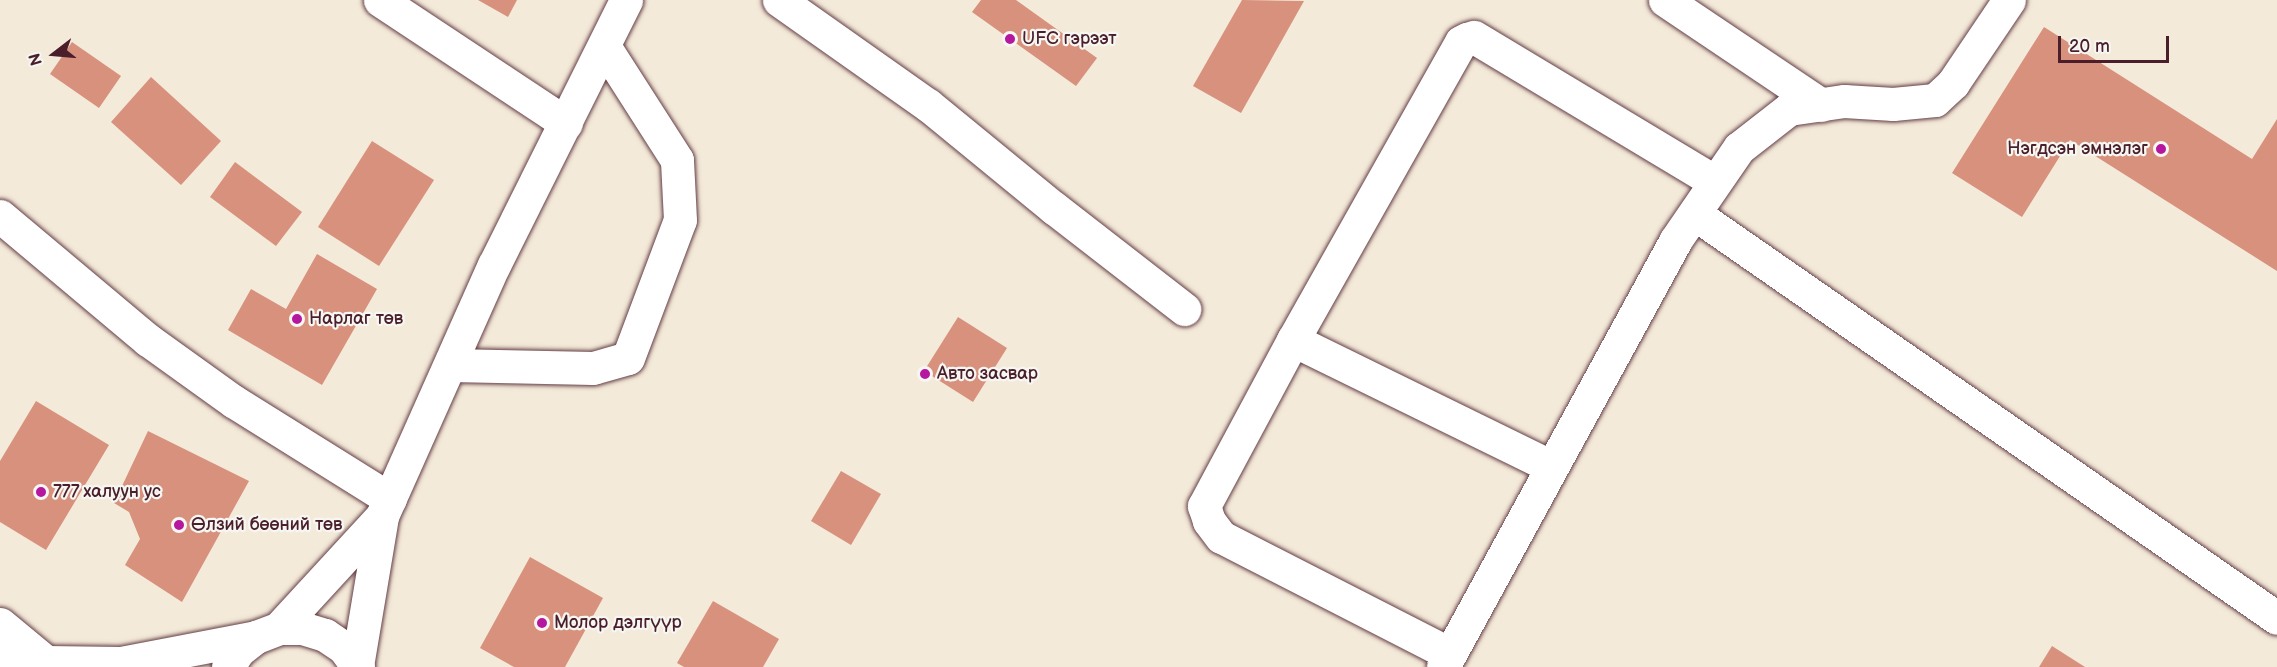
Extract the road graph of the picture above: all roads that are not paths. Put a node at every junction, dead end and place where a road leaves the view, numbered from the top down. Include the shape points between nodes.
1 (380, 0) edge
2 (626, 0) edge
3 (779, 0) edge
4 (1665, 0) edge
5 (2009, 0) edge
6 (604, 46) junction
7 (1821, 105) junction
8 (566, 123) junction
9 (1714, 181) junction
10 (1695, 214) junction
11 (0, 216) edge
12 (1184, 309) dead end
13 (1293, 340) junction
14 (450, 364) junction
15 (1552, 467) junction
16 (386, 508) junction
17 (2277, 618) edge
18 (0, 624) edge
19 (267, 633) junction
20 (0, 656) edge
21 (1446, 661) edge
22 (46, 662) junction
23 (126, 665) edge
24 (228, 667) edge
25 (358, 667) edge

1 - 8 street
2 - 6 street
3 - 12 street via 928,105
4 - 7 street
5 - 7 street via 1953,83 1935,100
6 - 8 street
6 - 14 street via 677,160 680,220 628,358 593,368
7 - 9 street via 1789,109 1739,148
8 - 14 street via 494,265
9 - 10 street
9 - 13 street via 1474,37 1467,39 1461,42
10 - 15 street via 1675,242
10 - 17 street
11 - 16 street via 174,359
13 - 15 street
13 - 21 street via 1204,506 1209,521 1221,537
14 - 16 street
15 - 21 street
16 - 19 street
16 - 25 street
18 - 22 street
19 - 23 street
19 - 24 street via 238,651
19 - 25 street via 302,628 325,634 344,648
20 - 22 street
22 - 23 street

